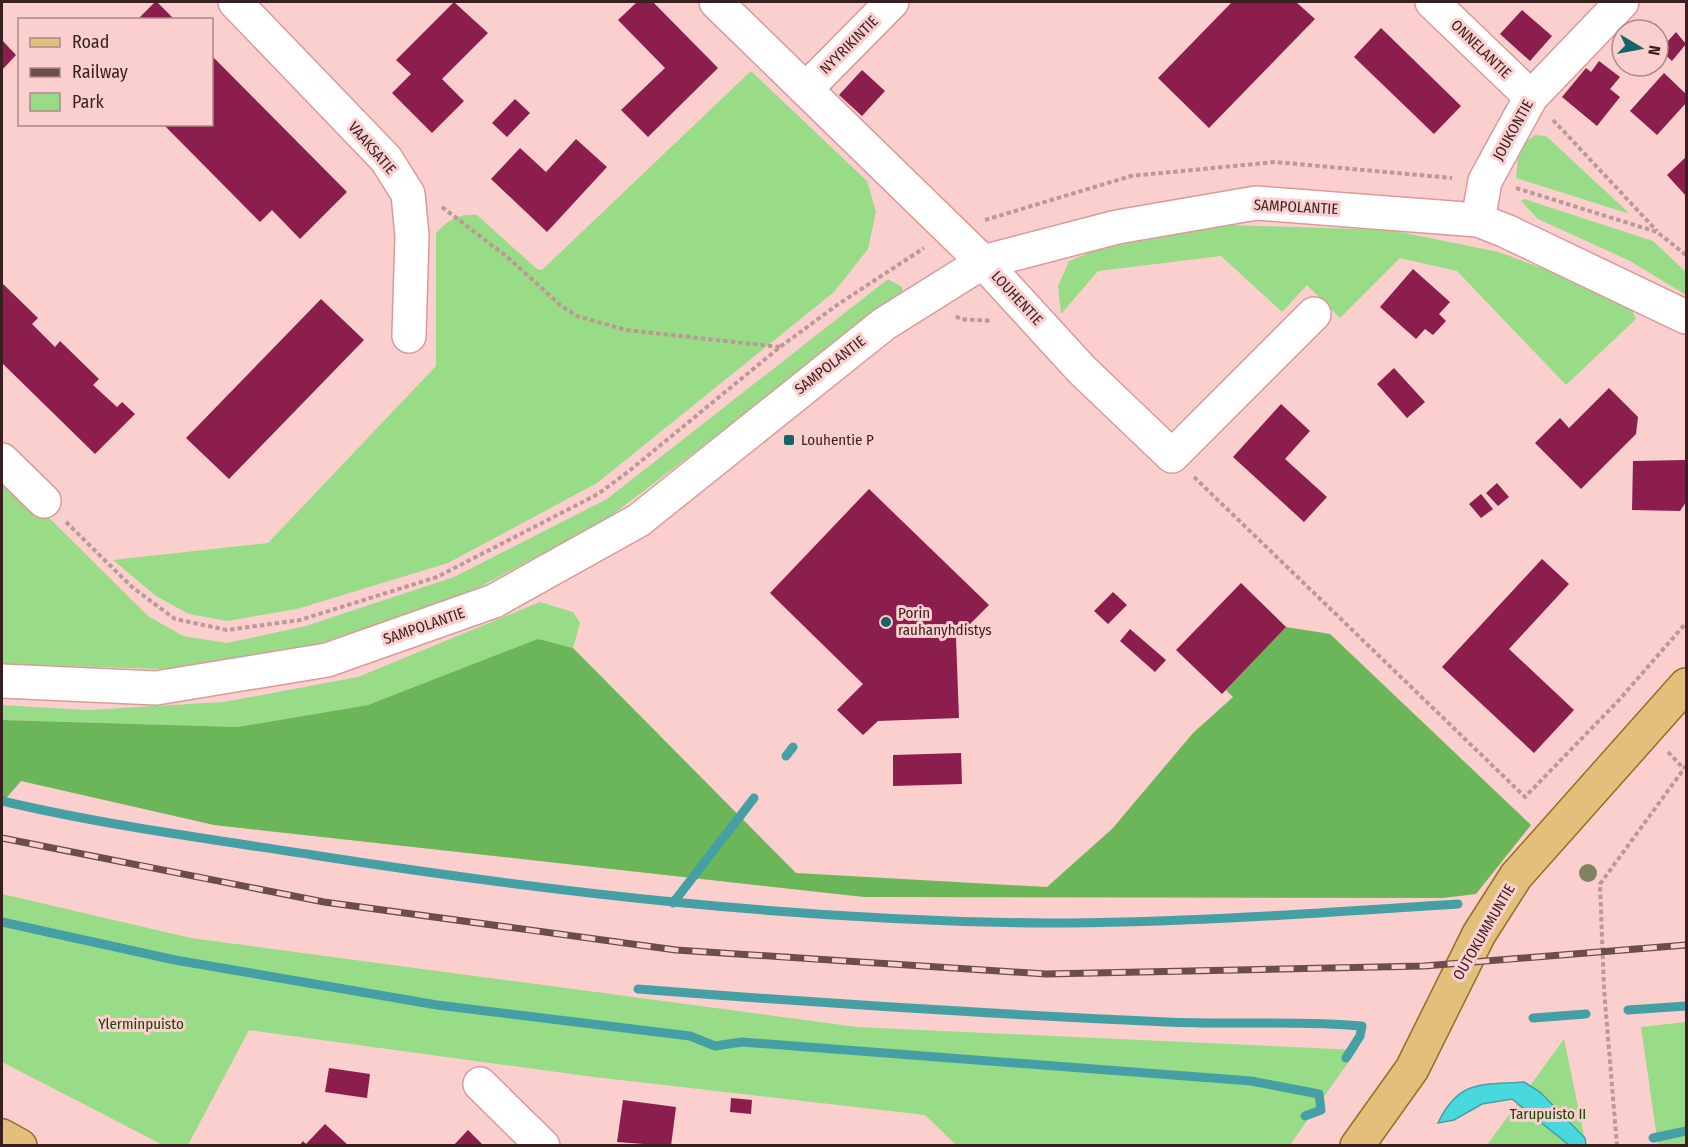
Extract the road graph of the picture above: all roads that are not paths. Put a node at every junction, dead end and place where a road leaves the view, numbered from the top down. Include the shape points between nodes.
1 (235, 2) edge
2 (716, 2) edge
3 (892, 2) edge
4 (1432, 2) edge
5 (1622, 2) edge
6 (807, 88) junction
7 (1531, 97) junction
8 (1478, 220) junction
9 (983, 262) junction
10 (1314, 314) dead end
11 (1686, 317) edge
12 (409, 336) dead end
13 (2, 460) edge
14 (44, 501) dead end
15 (2, 681) edge
16 (1686, 685) edge
17 (480, 1084) dead end
18 (2, 1136) edge
19 (20, 1146) edge
20 (543, 1146) edge
21 (1357, 1146) edge

1 - 12 street, VAAKSATIE via 386,159 408,194 412,236
2 - 6 street, LOUHENTIE
3 - 6 street, NYYRIKINTIE
4 - 7 street, ONNELANTIE
5 - 7 street, JOUKONTIE
6 - 9 street, LOUHENTIE
7 - 8 street, JOUKONTIE via 1485,182
8 - 9 street, SAMPOLANTIE via 1256,203 1117,227
8 - 11 street, SAMPOLANTIE
9 - 10 street, LOUHENTIE via 1082,370 1172,456
9 - 15 street, SAMPOLANTIE via 884,324 639,520 494,601 327,660 156,688
13 - 14 street
16 - 21 main road, OUTOKUMMUNTIE via 1516,876 1479,934 1412,1069
17 - 20 street
18 - 19 main road

